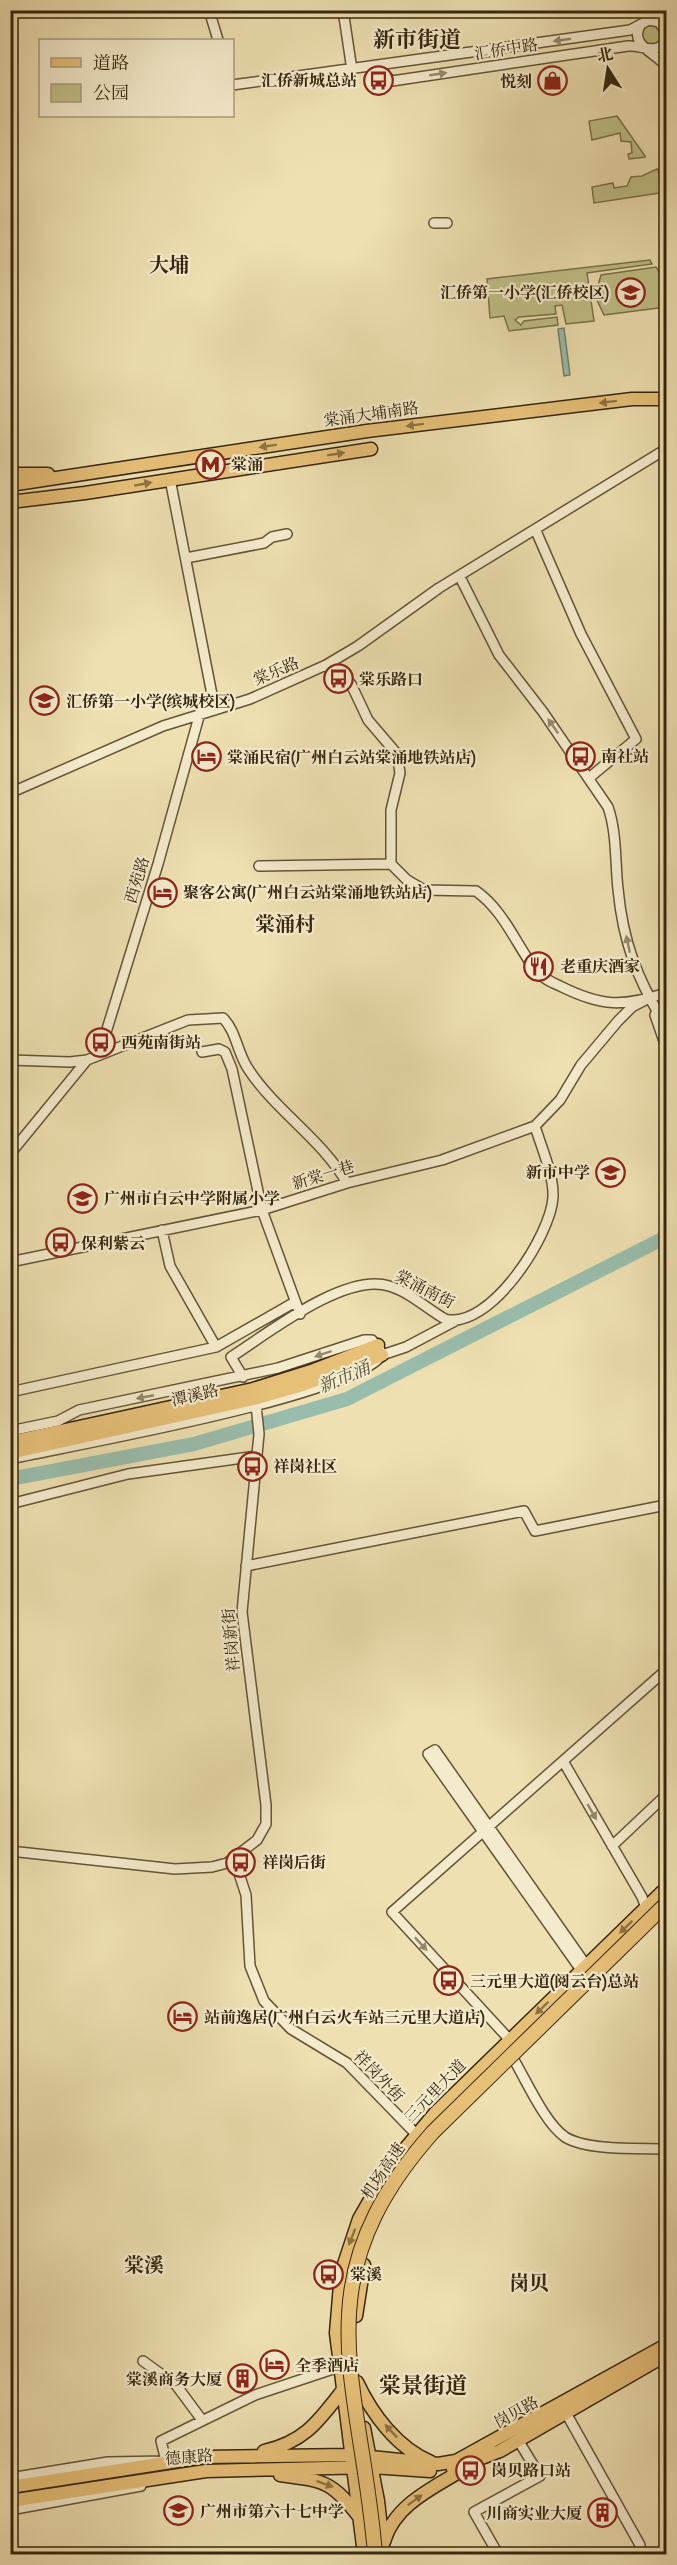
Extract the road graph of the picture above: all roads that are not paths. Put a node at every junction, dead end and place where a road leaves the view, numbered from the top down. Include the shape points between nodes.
1 (209, 10) edge
2 (343, 10) edge
3 (643, 10) edge
4 (642, 23) junction
5 (666, 32) edge
6 (666, 38) edge
7 (218, 39) edge
8 (647, 48) junction
9 (666, 66) edge
10 (374, 68) junction
11 (352, 70) junction
12 (234, 85) edge
13 (447, 223) dead end
14 (434, 224) dead end
15 (666, 399) edge
16 (367, 431) junction
17 (371, 449) joint
18 (666, 449) edge
19 (10, 474) edge
20 (82, 474) junction
21 (170, 479) junction
22 (10, 485) edge
23 (85, 494) junction
24 (10, 501) edge
25 (10, 510) edge
26 (536, 531) junction
27 (287, 534) dead end
28 (186, 558) junction
29 (459, 577) junction
30 (326, 665) junction
31 (215, 710) junction
32 (200, 714) junction
33 (590, 778) junction
34 (10, 793) edge
35 (392, 864) junction
36 (259, 866) dead end
37 (666, 993) edge
38 (649, 998) junction
39 (666, 1026) edge
40 (666, 1047) edge
41 (201, 1052) dead end
42 (99, 1055) junction
43 (10, 1060) edge
44 (87, 1060) junction
45 (535, 1126) junction
46 (10, 1154) edge
47 (346, 1183) junction
48 (262, 1210) junction
49 (162, 1230) junction
50 (10, 1262) edge
51 (295, 1302) junction
52 (300, 1314) junction
53 (457, 1320) junction
54 (216, 1347) junction
55 (380, 1350) junction
56 (358, 1358) junction
57 (243, 1377) junction
58 (10, 1392) edge
59 (256, 1406) junction
60 (10, 1431) edge
61 (10, 1442) edge
62 (10, 1453) edge
63 (257, 1455) junction
64 (10, 1459) edge
65 (10, 1504) edge
66 (666, 1505) edge
67 (246, 1566) junction
68 (666, 1670) edge
69 (562, 1761) junction
70 (666, 1795) edge
71 (486, 1829) junction
72 (612, 1846) junction
73 (10, 1851) edge
74 (234, 1858) junction
75 (666, 1888) edge
76 (666, 1904) edge
77 (646, 1908) junction
78 (666, 1912) edge
79 (580, 1971) junction
80 (585, 1990) junction
81 (509, 2039) junction
82 (513, 2060) junction
83 (416, 2134) junction
84 (666, 2149) edge
85 (666, 2345) edge
86 (666, 2355) edge
87 (143, 2361) dead end
88 (339, 2371) junction
89 (356, 2377) junction
90 (342, 2391) junction
91 (566, 2413) junction
92 (202, 2420) junction
93 (518, 2440) junction
94 (245, 2456) junction
95 (166, 2461) junction
96 (353, 2462) junction
97 (371, 2462) junction
98 (438, 2464) junction
99 (472, 2464) junction
100 (247, 2469) junction
101 (170, 2475) junction
102 (10, 2478) edge
103 (10, 2487) edge
104 (10, 2501) edge
105 (10, 2510) edge
106 (361, 2519) junction
107 (640, 2545) dead end
108 (380, 2552) edge
109 (364, 2554) edge
110 (498, 2554) edge

1 - 7 street
2 - 11 street
3 - 4 street
4 - 5 street via 659,22
4 - 8 street via 637,38
4 -> 10 street, 汇侨中路 via 630,30
6 - 8 street via 657,49
8 - 9 street
10 -> 8 street, 汇侨中路 via 392,81 617,48
10 - 11 street, 汇侨中路
11 - 12 street, 汇侨中路
13 - 14 street
15 -> 16 main road, 棠涌大埔南路 via 632,399
16 - 17 street
16 -> 20 main road, 棠涌大埔南路
21 -> 17 main road
18 - 26 street
19 - 20 main road
20 - 22 main road
23 -> 21 main road
21 - 28 street
23 - 24 main road
23 - 25 main road
26 - 29 street
26 - 33 street via 581,634 636,739
27 - 28 street via 264,543
28 - 31 street
29 - 30 street, 棠乐路
33 -> 29 street via 499,655
30 - 31 street, 棠乐路 via 265,693
30 - 35 street via 351,684 368,720 397,754 400,773 392,810
31 - 32 street, 棠乐路
32 - 34 street, 棠乐路 via 163,726
32 - 42 street, 西苑路
38 -> 33 street via 630,953 621,911 613,820
35 - 36 street
35 - 38 street via 424,890 470,889 481,894 507,925 537,972 553,983 608,1004 629,1004
37 - 38 street
38 - 39 street
38 - 40 street
38 - 45 street via 632,1007 604,1037 560,1100
41 - 48 street via 219,1048 232,1069
42 - 44 street
42 - 47 street via 188,1020 223,1018 231,1026 242,1060 252,1076 330,1157
43 - 44 street
44 - 46 street
45 - 47 street, 新棠一巷 via 442,1160
45 - 53 street, 棠涌南街 via 553,1192 545,1228 528,1261 511,1282 476,1311
47 - 48 street, 新棠一巷
48 - 49 street, 新棠一巷
48 - 51 street
49 - 50 street, 新棠一巷
49 - 54 street via 170,1266
51 - 52 street
51 - 54 street
52 - 53 street, 棠涌南街 via 347,1290 383,1284 445,1319
52 - 57 street, 棠涌南街 via 231,1357
53 - 55 street via 406,1347
54 - 58 street
55 - 56 main road, 潭溪路
55 -> 57 street via 372,1340 364,1340
55 - 59 street via 375,1365 353,1375
56 - 61 main road, 潭溪路 via 253,1389
56 - 62 main road, 潭溪路 via 303,1385 254,1399
57 -> 60 street via 79,1410 58,1421
59 - 63 street, 祥岗新街
59 - 64 street
63 - 65 street via 128,1474
63 - 67 street, 祥岗新街
66 - 67 street via 535,1531 524,1511
67 - 74 street, 祥岗新街 via 242,1629 266,1820 257,1840
68 - 69 street
69 - 71 street
69 -> 72 street
70 - 72 street
71 - 71 street via 435,1750 428,1754
71 - 79 street
71 -> 81 street via 392,1912
72 - 77 street
73 - 74 street, 祥岗新街 via 184,1870 221,1866
74 - 83 street, 祥岗外街 via 246,1895 250,1966 264,2001 291,2029 347,2063
75 - 77 main road, 三元里大道
76 - 108 highway, 机场高速, bridge via 434,2132 390,2186 370,2223 353,2280 347,2330 350,2380
77 -> 79 main road, 三元里大道
78 - 80 main road, 三元里大道
79 - 80 main road
79 -> 81 main road, 三元里大道
80 - 82 main road, 三元里大道
81 - 83 main road, 三元里大道
82 - 84 street via 564,2136 607,2147
82 - 89 main road, 三元里大道 via 423,2154 381,2216 367,2252 360,2287
83 -> 88 main road, 三元里大道 via 380,2180 349,2246 337,2303
85 - 98 main road, 岗贝路 via 479,2451
86 - 91 main road, 岗贝路
87 - 92 street via 176,2385
88 - 89 main road via 346,2378
88 - 90 main road, 三元里大道
88 - 92 street via 255,2396
89 - 97 main road, 三元里大道
98 -> 89 main road via 420,2457 396,2438 378,2417
90 - 94 main road via 306,2434 275,2449
90 - 96 main road, 三元里大道
91 - 93 main road, 岗贝路
91 - 107 street
92 - 95 street via 161,2441
93 - 99 main road, 岗贝路
93 - 110 street via 540,2476 474,2512
94 - 95 main road, 德康路
94 - 96 main road, 德康路
95 - 102 street via 108,2462
95 - 103 main road, 德康路
96 - 97 main road, 德康路
96 - 100 main road, 德康路
96 - 106 main road, 三元里大道
97 - 98 main road, 岗贝路
97 - 99 main road, 岗贝路 via 436,2471
97 - 108 main road, 三元里大道
108 -> 99 main road via 388,2529 406,2506
100 - 101 main road, 德康路
100 -> 106 main road via 323,2482 335,2488
101 - 104 main road, 德康路
101 - 105 street via 126,2490
106 - 109 main road, 三元里大道

